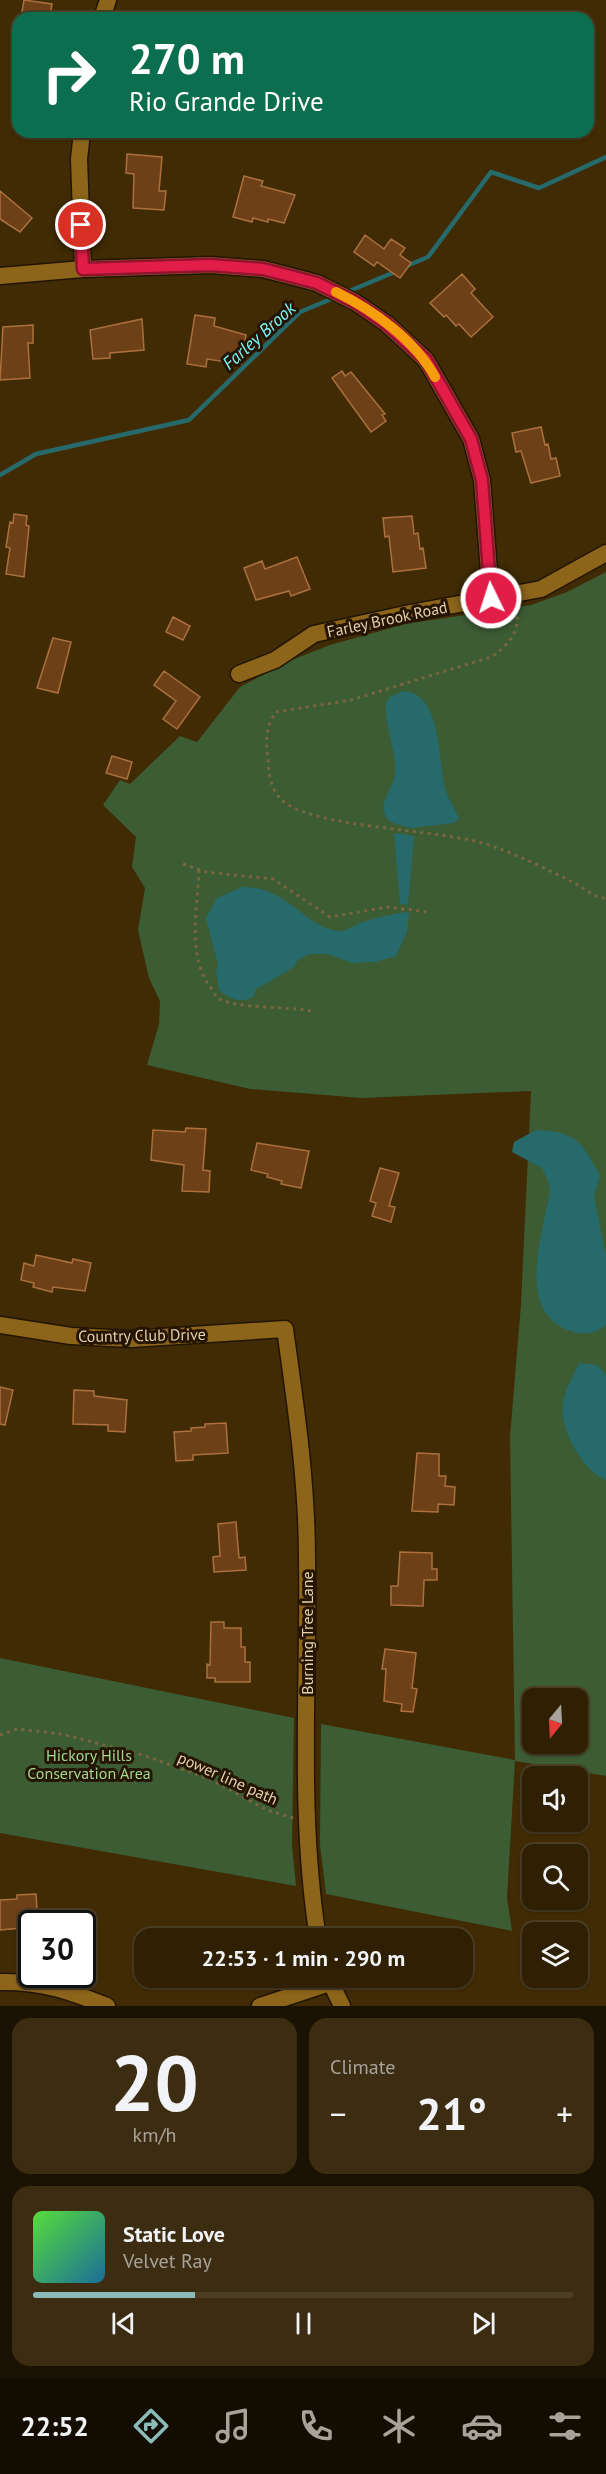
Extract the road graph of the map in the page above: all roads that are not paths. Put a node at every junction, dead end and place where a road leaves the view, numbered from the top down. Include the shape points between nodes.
1 (81, 138) edge
2 (83, 269) junction
3 (0, 276) edge
4 (606, 553) edge
5 (491, 598) junction
6 (239, 674) dead end
7 (0, 1325) edge
8 (285, 1329) joint
9 (316, 1928) edge
10 (0, 1982) edge
11 (308, 1988) edge
12 (333, 1988) edge
13 (107, 2006) edge
14 (260, 2006) edge
15 (342, 2006) edge

1 - 2 street
2 - 3 street
2 - 5 street via 210,265 263,269 317,283 387,324 426,360 471,439 482,480
4 - 5 street, Farley Brook Road via 541,589
5 - 6 street, Farley Brook Road via 314,634 274,660
7 - 8 street, Country Club Drive via 71,1336 131,1339
8 - 9 street, Burning Tree Lane via 303,1452 308,1558 306,1822 309,1884
10 - 13 street via 30,1981 53,1986
11 - 14 street
12 - 15 street

